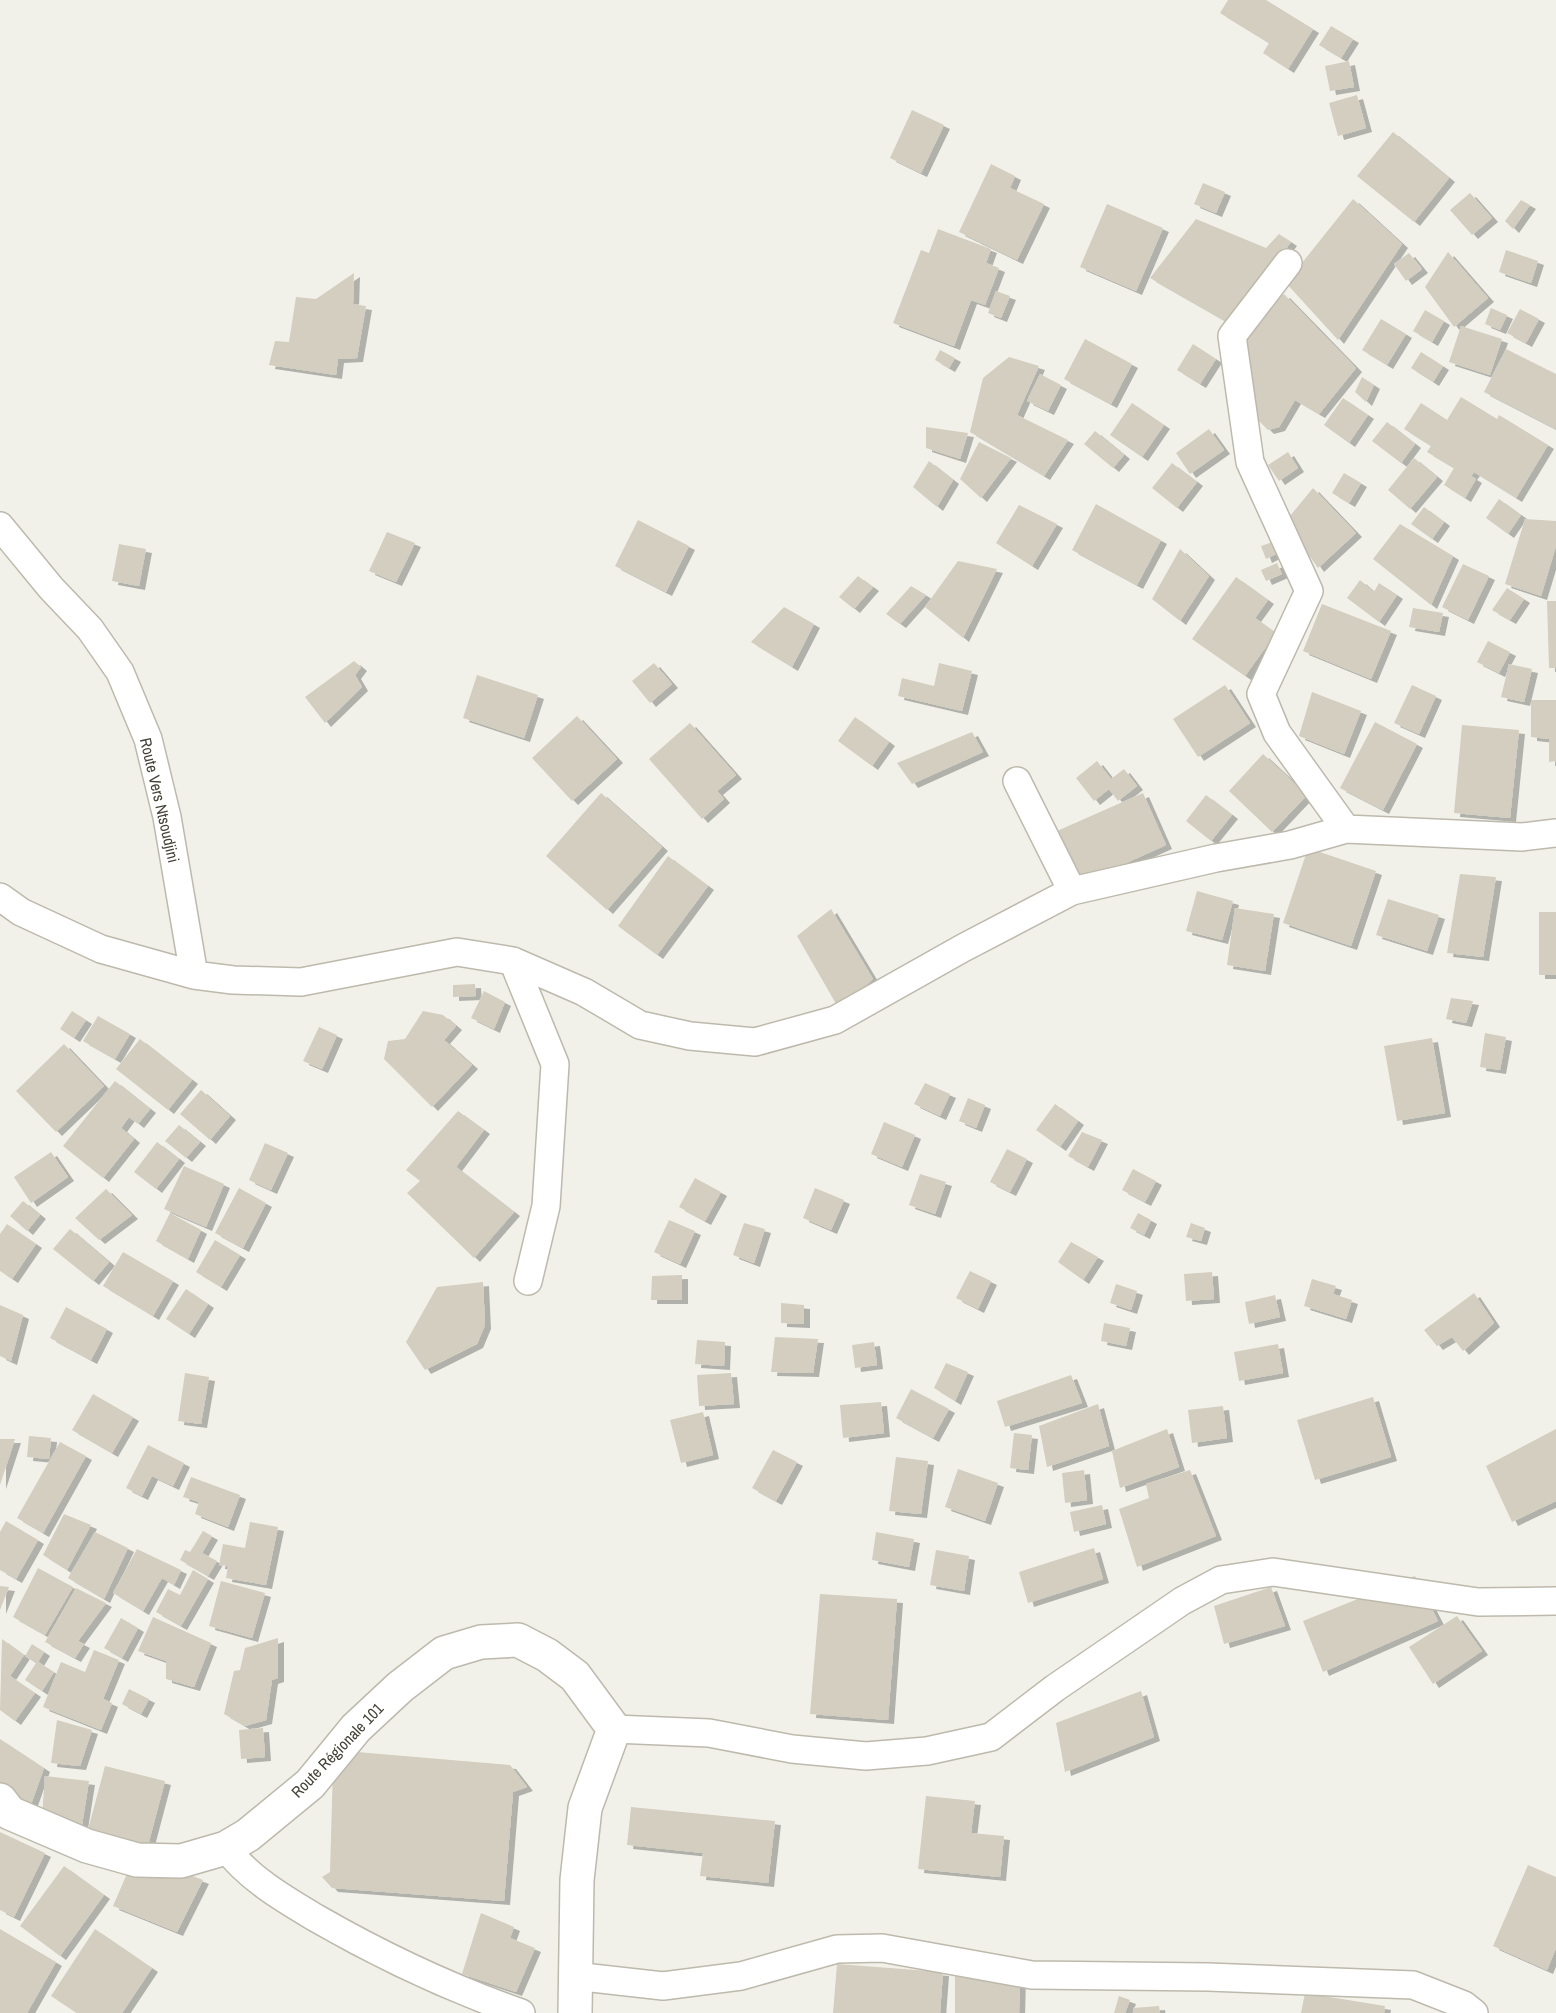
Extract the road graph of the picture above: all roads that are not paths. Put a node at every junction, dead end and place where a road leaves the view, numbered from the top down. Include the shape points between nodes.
1 (1288, 263) dead end
2 (0, 526) edge
3 (1017, 782) dead end
4 (1346, 829) junction
5 (1556, 833) edge
6 (1072, 891) junction
7 (0, 897) edge
8 (513, 961) junction
9 (194, 975) junction
10 (528, 1281) dead end
11 (1556, 1601) edge
12 (614, 1728) junction
13 (0, 1800) edge
14 (226, 1848) junction
15 (574, 1976) junction
16 (521, 2013) edge
17 (575, 2013) edge
18 (1474, 2013) edge

1 - 4 street via 1232,336 1250,462 1309,591 1261,694 1277,733
2 - 9 street, Route Vers Ntsoudjini via 90,629 120,672 148,739 167,817
3 - 6 street
4 - 5 street via 1522,837
4 - 6 street via 1290,845
6 - 8 street via 835,1020 755,1042 690,1036 640,1025 584,992
7 - 9 street via 21,912 101,949
8 - 9 street via 458,952 301,982 233,981
8 - 10 street via 555,1065 546,1206
11 - 12 street via 1479,1602 1273,1572 1221,1580 1182,1602 1055,1688 991,1737 927,1751 866,1756 792,1749 709,1733
12 - 14 street, Route Régionale 101 via 576,1676 518,1640 481,1642 444,1653 356,1728 310,1784
12 - 15 street via 585,1808
13 - 14 street, Route Régionale 101 via 10,1813 87,1846 137,1860 181,1861
14 - 16 street via 259,1881 355,1941 456,1990
15 - 17 street
15 - 18 street via 663,1986 741,1976 837,1949 882,1948 1032,1975 1413,1985 1464,2005

